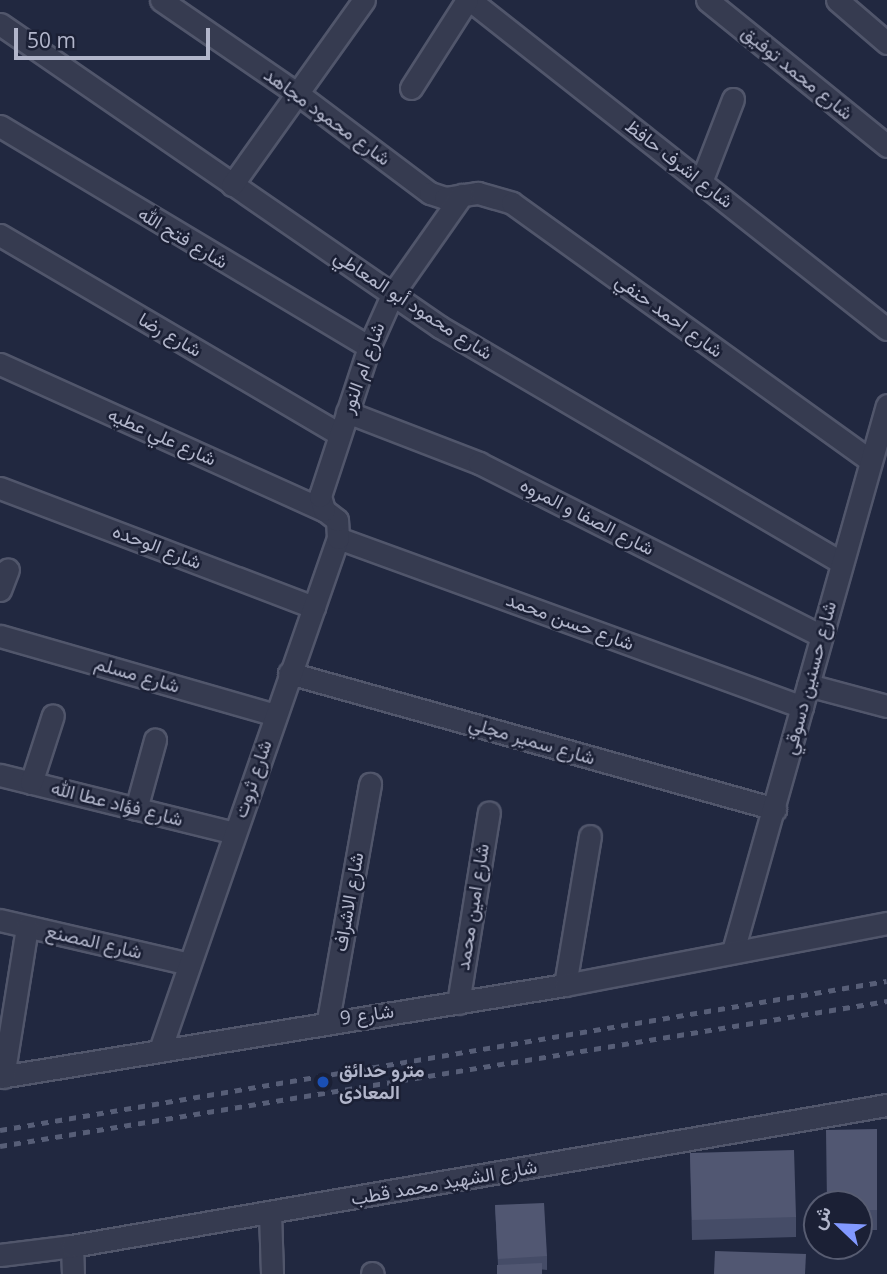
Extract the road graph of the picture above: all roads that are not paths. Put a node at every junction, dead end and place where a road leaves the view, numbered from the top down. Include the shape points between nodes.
1 (161, 0) edge
2 (365, 0) edge
3 (469, 0) edge
4 (707, 0) edge
5 (837, 0) edge
6 (184, 6) edge
7 (0, 24) edge
8 (887, 43) edge
9 (411, 88) dead end
10 (298, 94) junction
11 (733, 99) dead end
12 (0, 126) edge
13 (887, 146) edge
14 (701, 182) junction
15 (232, 185) junction
16 (462, 195) junction
17 (0, 235) edge
18 (393, 293) junction
19 (887, 329) edge
20 (369, 346) junction
21 (0, 364) edge
22 (887, 405) edge
23 (347, 412) junction
24 (339, 434) junction
25 (869, 460) junction
26 (0, 488) edge
27 (327, 512) junction
28 (338, 538) junction
29 (841, 562) junction
30 (8, 569) dead end
31 (0, 590) edge
32 (314, 607) junction
33 (0, 636) edge
34 (821, 636) junction
35 (289, 673) junction
36 (808, 685) junction
37 (887, 706) edge
38 (802, 707) junction
39 (53, 715) dead end
40 (275, 715) junction
41 (155, 740) dead end
42 (0, 775) edge
43 (32, 783) junction
44 (370, 784) dead end
45 (136, 809) junction
46 (775, 809) junction
47 (489, 812) dead end
48 (234, 834) junction
49 (590, 836) dead end
50 (0, 920) edge
51 (887, 923) edge
52 (27, 927) junction
53 (733, 951) junction
54 (188, 964) junction
55 (565, 985) junction
56 (458, 1003) junction
57 (328, 1020) junction
58 (161, 1047) junction
59 (1, 1077) edge
60 (887, 1105) edge
61 (270, 1213) junction
62 (72, 1246) junction
63 (0, 1255) edge
64 (73, 1274) edge
65 (272, 1274) edge

1 - 6 street, شارع محمود مجاهد
2 - 10 street
3 - 9 street
3 - 14 street, شارع اشرف حافظ
4 - 13 street, شارع محمد توفيق
5 - 8 street
6 - 10 street, شارع محمود مجاهد
7 - 15 street, شارع محمود أبو المعاطي
10 - 15 street
10 - 16 street, شارع محمود مجاهد via 430,193 445,198
11 - 14 street
12 - 20 street, شارع فتح الله
14 - 19 street, شارع اشرف حافظ
15 - 18 street, شارع محمود أبو المعاطي
16 - 18 street, شارع ام النور
16 - 25 street, شارع احمد حنفي via 495,195 512,203
17 - 24 street, شارع رضا
18 - 20 street, شارع ام النور
18 - 29 street, شارع محمود أبو المعاطي via 440,327
20 - 23 street, شارع ام النور
21 - 27 street, شارع علي عطيه
22 - 25 street, شارع حسنين دسوقي
23 - 24 street, شارع ام النور
23 - 34 street, شارع الصفا و المروه via 469,458
24 - 27 street, شارع ام النور via 320,496
25 - 29 street, شارع حسنين دسوقي
26 - 32 street, شارع الوحده
27 - 28 street via 340,528
28 - 32 street, شارع ثروت
28 - 38 street, شارع حسن محمد
29 - 34 street, شارع حسنين دسوقي
30 - 31 street
32 - 35 street, شارع ثروت
33 - 40 street, شارع مسلم
34 - 36 street, شارع حسنين دسوقي
35 - 40 street, شارع ثروت
35 - 46 street, شارع سمير مجلي
36 - 37 street
36 - 38 street, شارع حسنين دسوقي
38 - 46 street, شارع حسنين دسوقي
39 - 43 street
40 - 48 street, شارع ثروت
41 - 45 street
42 - 43 street, شارع فؤاد عطا الله
43 - 45 street, شارع فؤاد عطا الله
44 - 57 street, شارع الاشراف
45 - 48 street, شارع فؤاد عطا الله
46 - 53 street, شارع حسنين دسوقي
47 - 56 street, شارع امين محمد
48 - 54 street, شارع ثروت
49 - 55 street
50 - 52 street, شارع المصنع
51 - 53 street, شارع 9
52 - 54 street, شارع المصنع
52 - 59 street
53 - 55 street, شارع 9
54 - 58 street, شارع ثروت
55 - 56 street, شارع 9
56 - 57 street, شارع 9
57 - 58 street, شارع 9
58 - 59 street, شارع 9
60 - 61 street, شارع الشهيد محمد قطب
61 - 62 street, شارع الشهيد محمد قطب
61 - 65 street
62 - 63 street, شارع الشهيد محمد قطب
62 - 64 street

